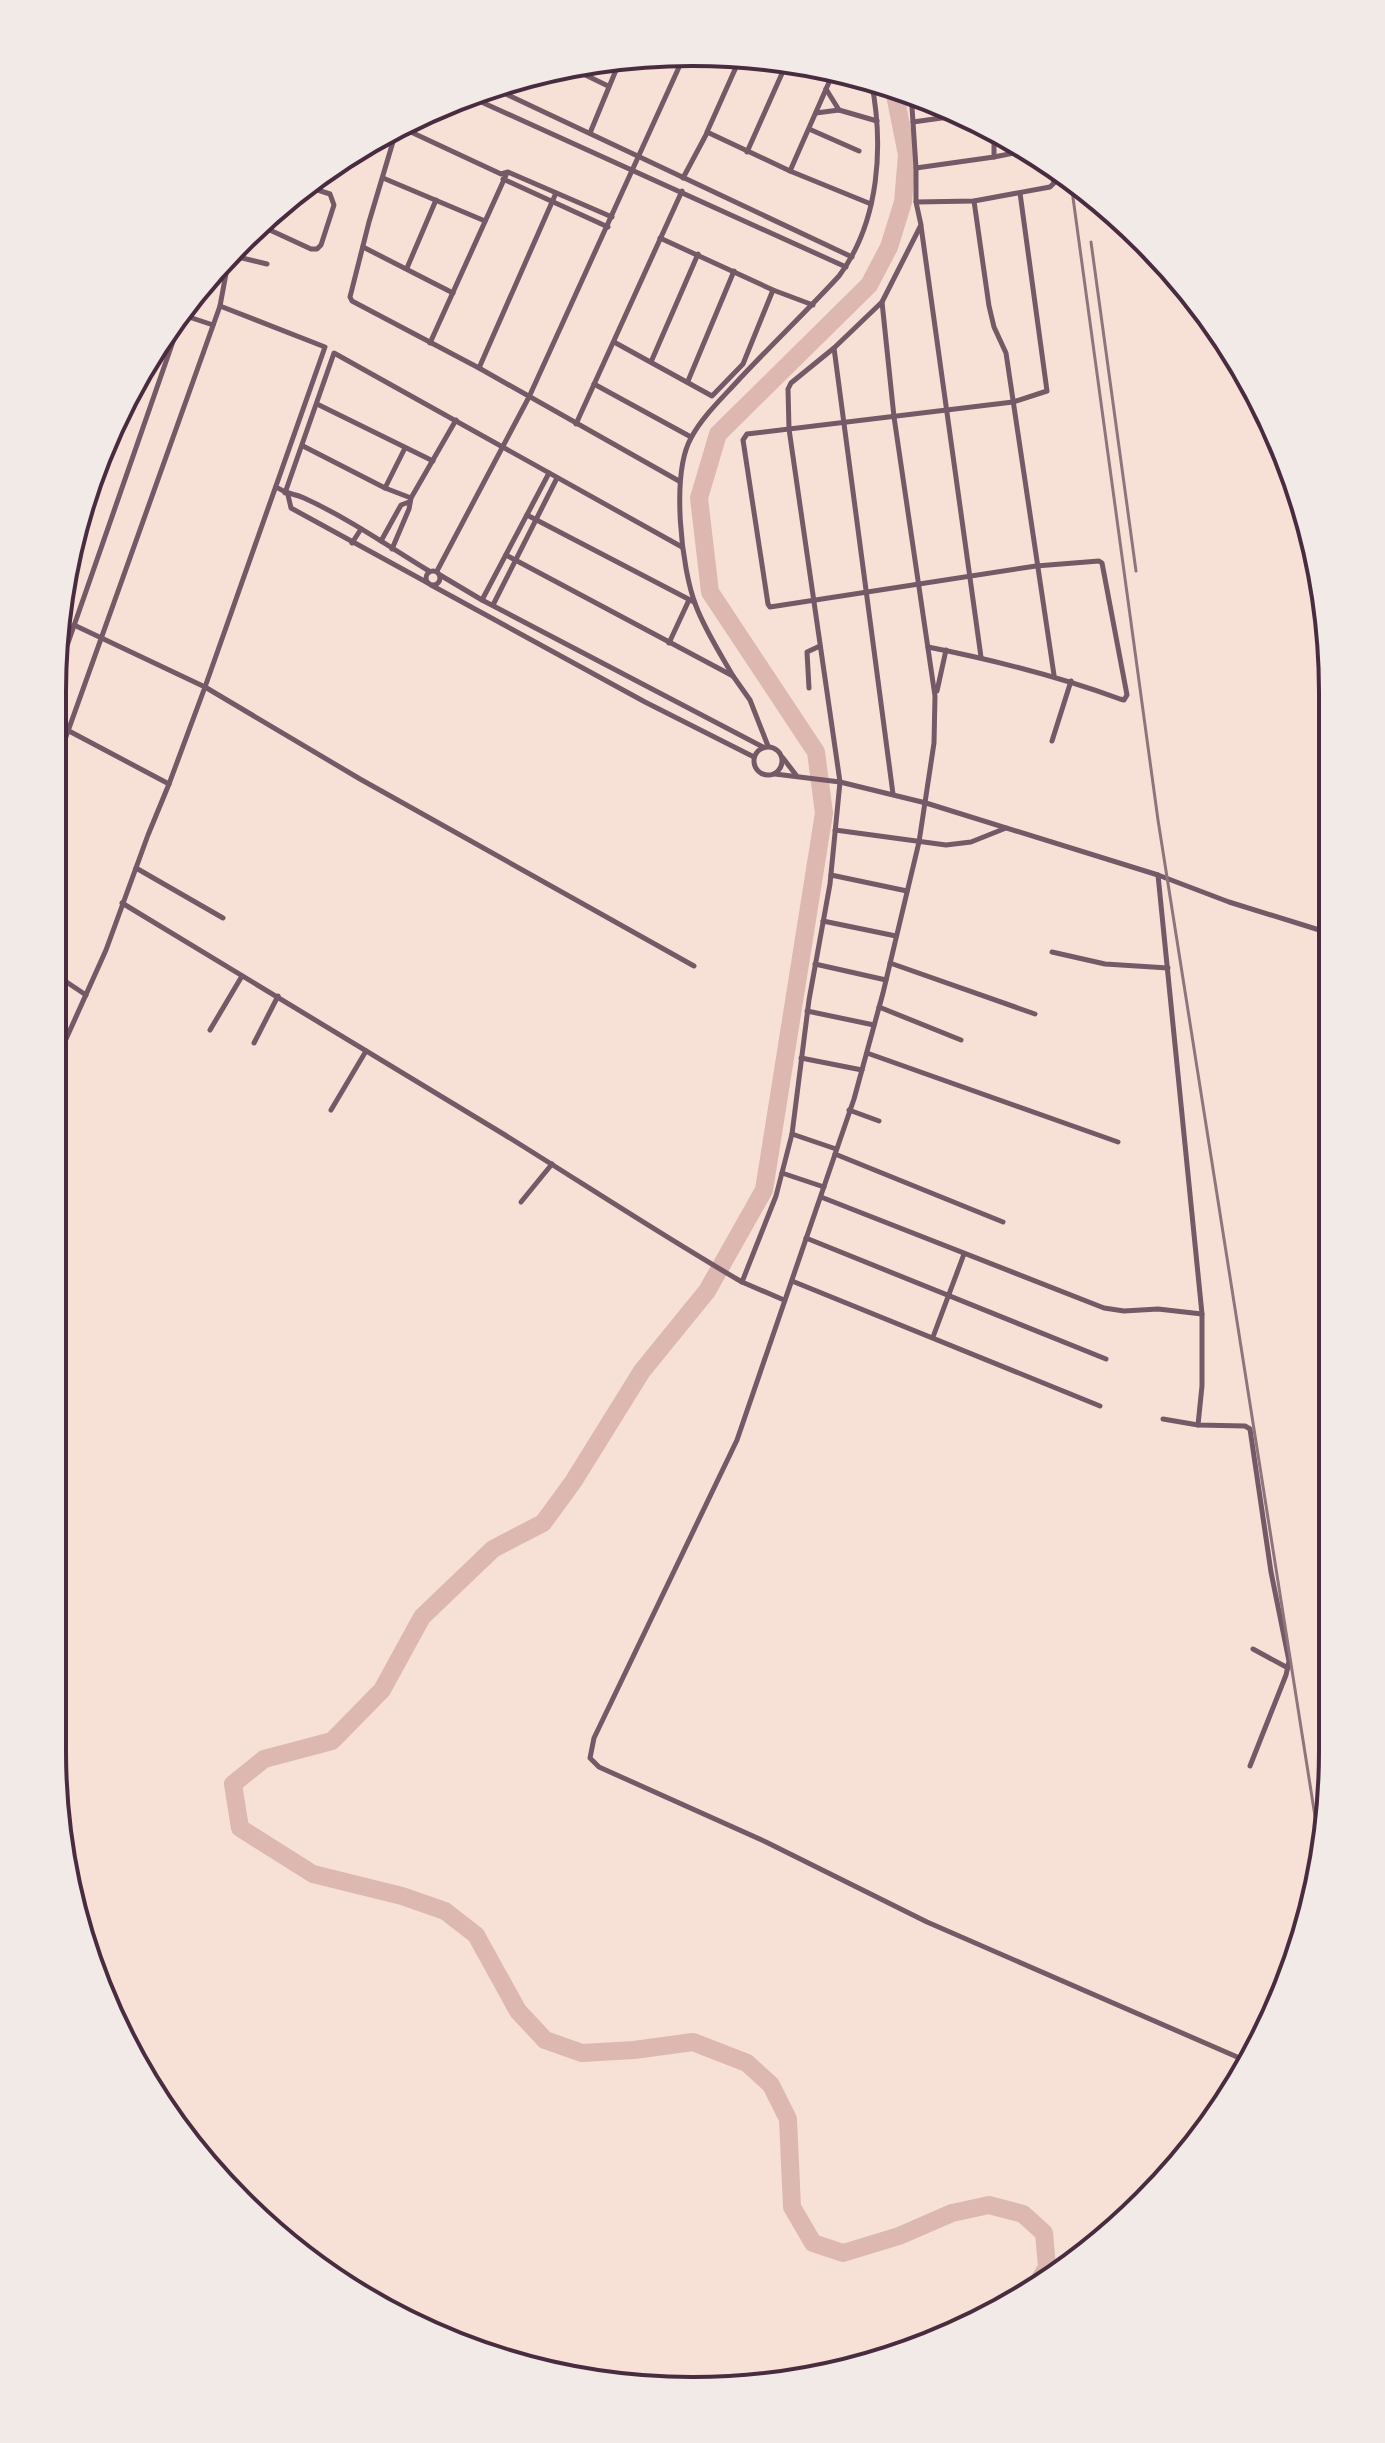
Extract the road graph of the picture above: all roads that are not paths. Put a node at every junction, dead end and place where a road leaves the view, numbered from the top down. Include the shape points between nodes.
1 (680, 66) edge
2 (736, 67) edge
3 (615, 71) edge
4 (782, 72) edge
5 (586, 75) edge
6 (829, 81) edge
7 (608, 86) junction
8 (826, 89) junction
9 (873, 92) edge
10 (507, 94) edge
11 (482, 102) edge
12 (912, 106) edge
13 (839, 110) junction
14 (815, 113) junction
15 (941, 118) edge
16 (877, 121) junction
17 (913, 122) junction
18 (809, 129) junction
19 (413, 132) edge
20 (707, 132) junction
21 (590, 133) junction
22 (393, 143) edge
23 (994, 144) edge
24 (859, 151) dead end
25 (747, 152) junction
26 (1012, 153) edge
27 (639, 157) junction
28 (994, 157) junction
29 (916, 168) junction
30 (633, 170) junction
31 (790, 171) junction
32 (504, 173) junction
33 (383, 178) junction
34 (683, 178) junction
35 (1052, 180) edge
36 (504, 181) junction
37 (318, 190) edge
38 (682, 191) junction
39 (556, 193) junction
40 (1020, 193) junction
41 (436, 200) junction
42 (974, 201) junction
43 (553, 202) junction
44 (916, 202) junction
45 (871, 204) junction
46 (612, 217) junction
47 (485, 221) junction
48 (921, 225) junction
49 (608, 227) junction
50 (270, 230) edge
51 (660, 238) junction
52 (363, 247) junction
53 (698, 254) junction
54 (242, 257) edge
55 (852, 257) junction
56 (267, 264) dead end
57 (846, 267) junction
58 (407, 268) junction
59 (734, 271) junction
60 (226, 274) edge
61 (773, 290) junction
62 (453, 293) junction
63 (882, 302) junction
64 (813, 305) junction
65 (220, 306) junction
66 (190, 317) edge
67 (210, 324) junction
68 (174, 341) edge
69 (614, 342) junction
70 (430, 343) junction
71 (834, 348) junction
72 (651, 362) junction
73 (479, 368) junction
74 (688, 382) junction
75 (594, 384) junction
76 (529, 397) junction
77 (1013, 402) junction
78 (317, 404) junction
79 (947, 411) junction
80 (894, 417) junction
81 (456, 420) junction
82 (844, 423) junction
83 (576, 424) junction
84 (789, 429) junction
85 (691, 437) junction
86 (303, 446) junction
87 (504, 447) junction
88 (405, 448) junction
89 (433, 461) junction
90 (549, 473) junction
91 (557, 478) junction
92 (679, 481) junction
93 (276, 487) junction
94 (385, 488) junction
95 (286, 494) junction
96 (410, 500) junction
97 (527, 515) junction
98 (537, 519) junction
99 (361, 529) junction
100 (381, 541) junction
101 (352, 543) junction
102 (683, 547) junction
103 (392, 549) junction
104 (506, 555) junction
105 (516, 560) junction
106 (1036, 566) junction
107 (429, 571) junction
108 (438, 573) junction
109 (971, 578) junction
110 (429, 584) junction
111 (919, 585) junction
112 (866, 594) junction
113 (482, 600) junction
114 (692, 601) junction
115 (814, 601) junction
116 (493, 605) junction
117 (76, 626) junction
118 (547, 634) junction
119 (99, 637) junction
120 (669, 643) junction
121 (542, 646) junction
122 (820, 646) junction
123 (928, 647) junction
124 (67, 649) edge
125 (946, 650) junction
126 (981, 657) junction
127 (1054, 675) junction
128 (733, 676) junction
129 (1071, 681) junction
130 (205, 687) junction
131 (809, 688) dead end
132 (652, 690) junction
133 (935, 696) junction
134 (645, 702) junction
135 (69, 731) junction
136 (66, 739) edge
137 (1052, 741) dead end
138 (766, 747) junction
139 (782, 756) junction
140 (754, 757) junction
141 (775, 774) junction
142 (797, 776) junction
143 (840, 782) junction
144 (169, 784) junction
145 (893, 794) junction
146 (926, 803) junction
147 (1007, 828) junction
148 (835, 830) junction
149 (919, 842) junction
150 (136, 868) junction
151 (831, 875) junction
152 (1158, 875) junction
153 (907, 891) junction
154 (122, 903) junction
155 (223, 918) dead end
156 (823, 921) junction
157 (1319, 930) edge
158 (896, 936) junction
159 (1052, 952) dead end
160 (890, 963) junction
161 (815, 964) junction
162 (694, 966) dead end
163 (1168, 968) junction
164 (242, 976) junction
165 (886, 980) junction
166 (66, 982) edge
167 (86, 995) junction
168 (278, 996) junction
169 (879, 1007) junction
170 (807, 1011) junction
171 (1035, 1014) dead end
172 (874, 1025) junction
173 (210, 1030) dead end
174 (66, 1039) edge
175 (961, 1040) dead end
176 (254, 1043) dead end
177 (366, 1051) junction
178 (867, 1053) junction
179 (801, 1058) junction
180 (862, 1070) junction
181 (331, 1110) dead end
182 (849, 1110) junction
183 (879, 1121) dead end
184 (792, 1134) junction
185 (1118, 1142) dead end
186 (836, 1152) junction
187 (552, 1164) junction
188 (782, 1173) junction
189 (824, 1187) junction
190 (820, 1197) junction
191 (521, 1202) dead end
192 (1003, 1222) dead end
193 (806, 1238) junction
194 (964, 1254) junction
195 (739, 1280) junction
196 (792, 1281) junction
197 (949, 1296) junction
198 (784, 1300) junction
199 (1202, 1314) junction
200 (933, 1337) junction
201 (1106, 1359) dead end
202 (1100, 1406) dead end
203 (1163, 1419) dead end
204 (1198, 1425) junction
205 (1253, 1649) dead end
206 (1288, 1668) junction
207 (1250, 1766) dead end
208 (1238, 2058) edge

1 - 27 street
2 - 20 street
3 - 7 street
4 - 25 street
5 - 7 street
6 - 8 street
7 - 21 street
8 - 13 street
8 - 14 street
9 - 16 street
10 - 21 street
11 - 30 street
12 - 17 street
13 - 14 street
13 - 16 street
14 - 18 street
15 - 17 street
16 - 45 street via 879,155
17 - 29 street
18 - 24 street
18 - 31 street
19 - 32 street
20 - 25 street
20 - 34 street
21 - 27 street
22 - 33 street
23 - 28 street
25 - 31 street
26 - 28 street
27 - 30 street
27 - 34 street
28 - 29 street
29 - 44 street
30 - 38 street
30 - 46 street
31 - 45 street
32 - 36 street
32 - 39 street
33 - 41 street
33 - 52 street
34 - 55 street
35 - 40 street via 1053,186
36 - 43 street
36 - 47 street
37 - 50 street via 330,194 334,205 317,249
38 - 51 street
38 - 57 street
39 - 43 street
39 - 46 street
40 - 42 street
40 - 77 street via 1048,389
41 - 47 street
41 - 58 street
42 - 44 street
42 - 77 street via 989,306 1006,353
43 - 49 street
43 - 73 street
44 - 48 street
45 - 55 street
46 - 49 street
47 - 62 street
48 - 63 street
48 - 79 street
49 - 76 street
51 - 53 street
51 - 69 street
52 - 58 street
52 - 70 street via 351,300
53 - 59 street
53 - 72 street
54 - 56 street
55 - 57 street
57 - 64 street
58 - 62 street
59 - 61 street
59 - 74 street
60 - 65 street
61 - 64 street
61 - 74 street via 740,368 712,396
62 - 70 street
63 - 71 street
63 - 80 street
64 - 85 street via 736,382
65 - 67 street
65 - 93 street via 325,347
66 - 67 street
67 - 119 street
68 - 117 street
69 - 72 street
69 - 75 street
70 - 73 street
71 - 82 street
71 - 84 street via 789,385
72 - 74 street
73 - 76 street
75 - 83 street
75 - 85 street
76 - 83 street
76 - 87 street
77 - 79 street
77 - 106 street
78 - 81 street via 334,353
78 - 86 street
78 - 88 street
79 - 80 street
79 - 109 street
80 - 82 street
80 - 111 street
81 - 87 street
81 - 89 street
82 - 84 street
82 - 112 street
83 - 92 street
84 - 115 street
84 - 115 street via 747,434 742,445 768,604
85 - 92 street
86 - 94 street
86 - 95 street
87 - 90 street
87 - 108 street
88 - 89 street
88 - 94 street
89 - 96 street
90 - 91 street
90 - 97 street
91 - 98 street
91 - 102 street
92 - 102 street
93 - 95 street
93 - 130 street
94 - 96 street
95 - 99 street via 304,497
95 - 101 street via 291,508
96 - 100 street via 401,505
96 - 103 street
97 - 98 street
97 - 104 street
98 - 105 street
98 - 114 street
99 - 100 street
99 - 101 street
100 - 103 street
101 - 110 street
102 - 114 street
103 - 107 street
104 - 105 street
104 - 113 street
105 - 116 street
105 - 120 street
106 - 109 street
106 - 127 street
106 - 129 street via 1102,563 1127,697
107 - 108 street
107 - 110 street
108 - 110 street via 438,583
108 - 113 street
109 - 111 street
109 - 126 street
110 - 121 street
111 - 112 street
111 - 123 street
112 - 115 street
112 - 145 street
113 - 116 street
114 - 120 street
114 - 128 street
115 - 122 street
116 - 118 street
117 - 119 street
117 - 124 street
118 - 121 street
118 - 132 street
119 - 130 street
119 - 135 street
120 - 128 street
121 - 134 street
122 - 131 street via 806,653
122 - 143 street
123 - 125 street
123 - 133 street
125 - 126 street
125 - 133 street
126 - 127 street
127 - 129 street
128 - 138 street via 750,700
129 - 137 street
130 - 144 street
130 - 162 street
132 - 134 street
132 - 138 street
133 - 146 street
134 - 140 street
135 - 136 street
135 - 144 street
138 - 139 street
138 - 140 street
139 - 141 street
139 - 142 street
140 - 141 street via 759,772
141 - 142 street
142 - 143 street
143 - 145 street
143 - 148 street
144 - 150 street
145 - 146 street
146 - 147 street
146 - 149 street
147 - 149 street via 963,844
147 - 152 street
148 - 149 street
148 - 151 street
149 - 153 street
150 - 154 street
150 - 155 street
151 - 153 street
151 - 156 street
152 - 157 street
152 - 163 street
153 - 158 street
154 - 164 street
154 - 167 street
156 - 158 street
156 - 161 street
158 - 160 street
159 - 163 street via 1105,964
160 - 165 street
160 - 171 street
161 - 165 street
161 - 170 street
163 - 199 street
164 - 168 street
164 - 173 street
165 - 169 street
166 - 167 street
167 - 174 street
168 - 176 street
168 - 177 street
169 - 172 street
169 - 175 street
170 - 172 street
170 - 179 street
172 - 178 street
177 - 181 street
177 - 187 street
178 - 180 street
178 - 185 street
179 - 180 street
179 - 184 street
180 - 182 street
182 - 183 street
182 - 186 street
184 - 186 street
184 - 188 street
186 - 189 street
186 - 192 street
187 - 191 street
187 - 195 street
188 - 189 street
188 - 195 street via 758,1245
189 - 190 street
190 - 193 street
190 - 194 street
193 - 196 street
193 - 197 street
194 - 197 street
194 - 199 street via 1104,1308
195 - 198 street
196 - 198 street
196 - 200 street
197 - 200 street
197 - 201 street
198 - 208 street via 737,1440 594,1738 590,1758 599,1767 927,1922
199 - 204 street
200 - 202 street
203 - 204 street
204 - 206 street via 1250,1429
205 - 206 street
206 - 207 street

